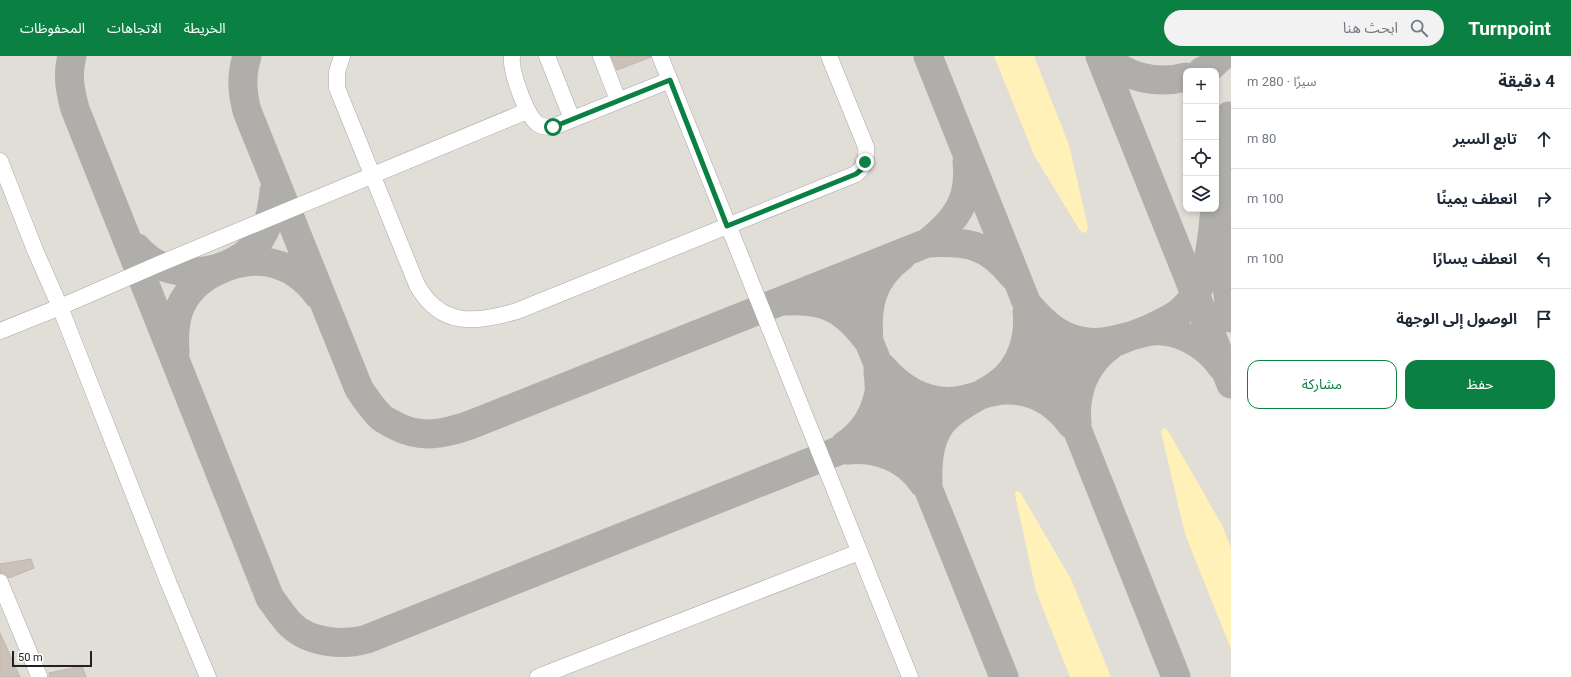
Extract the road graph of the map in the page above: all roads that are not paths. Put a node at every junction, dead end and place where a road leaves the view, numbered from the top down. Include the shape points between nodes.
1 (342, 56) edge
2 (512, 56) edge
3 (548, 56) edge
4 (601, 56) edge
5 (660, 56) edge
6 (829, 56) edge
7 (670, 80) junction
8 (618, 100) junction
9 (528, 111) junction
10 (572, 119) junction
11 (0, 161) edge
12 (372, 176) junction
13 (727, 226) junction
14 (60, 307) junction
15 (0, 331) edge
16 (859, 552) junction
17 (0, 582) edge
18 (39, 676) dead end
19 (208, 677) edge
20 (538, 677) edge
21 (910, 677) edge

1 - 12 lane via 337,72 337,88
2 - 9 lane via 512,69
3 - 10 lane
4 - 8 lane
5 - 7 lane
6 - 13 lane via 866,147 867,156 862,169 856,174
7 - 8 lane
7 - 13 lane
8 - 10 lane
9 - 10 lane via 534,121 542,126 553,127
9 - 12 lane
11 - 14 lane
12 - 13 lane via 423,296 449,316 468,320 517,312
12 - 14 lane
13 - 16 lane
14 - 15 lane
14 - 19 lane
16 - 20 lane
16 - 21 lane
17 - 18 lane

